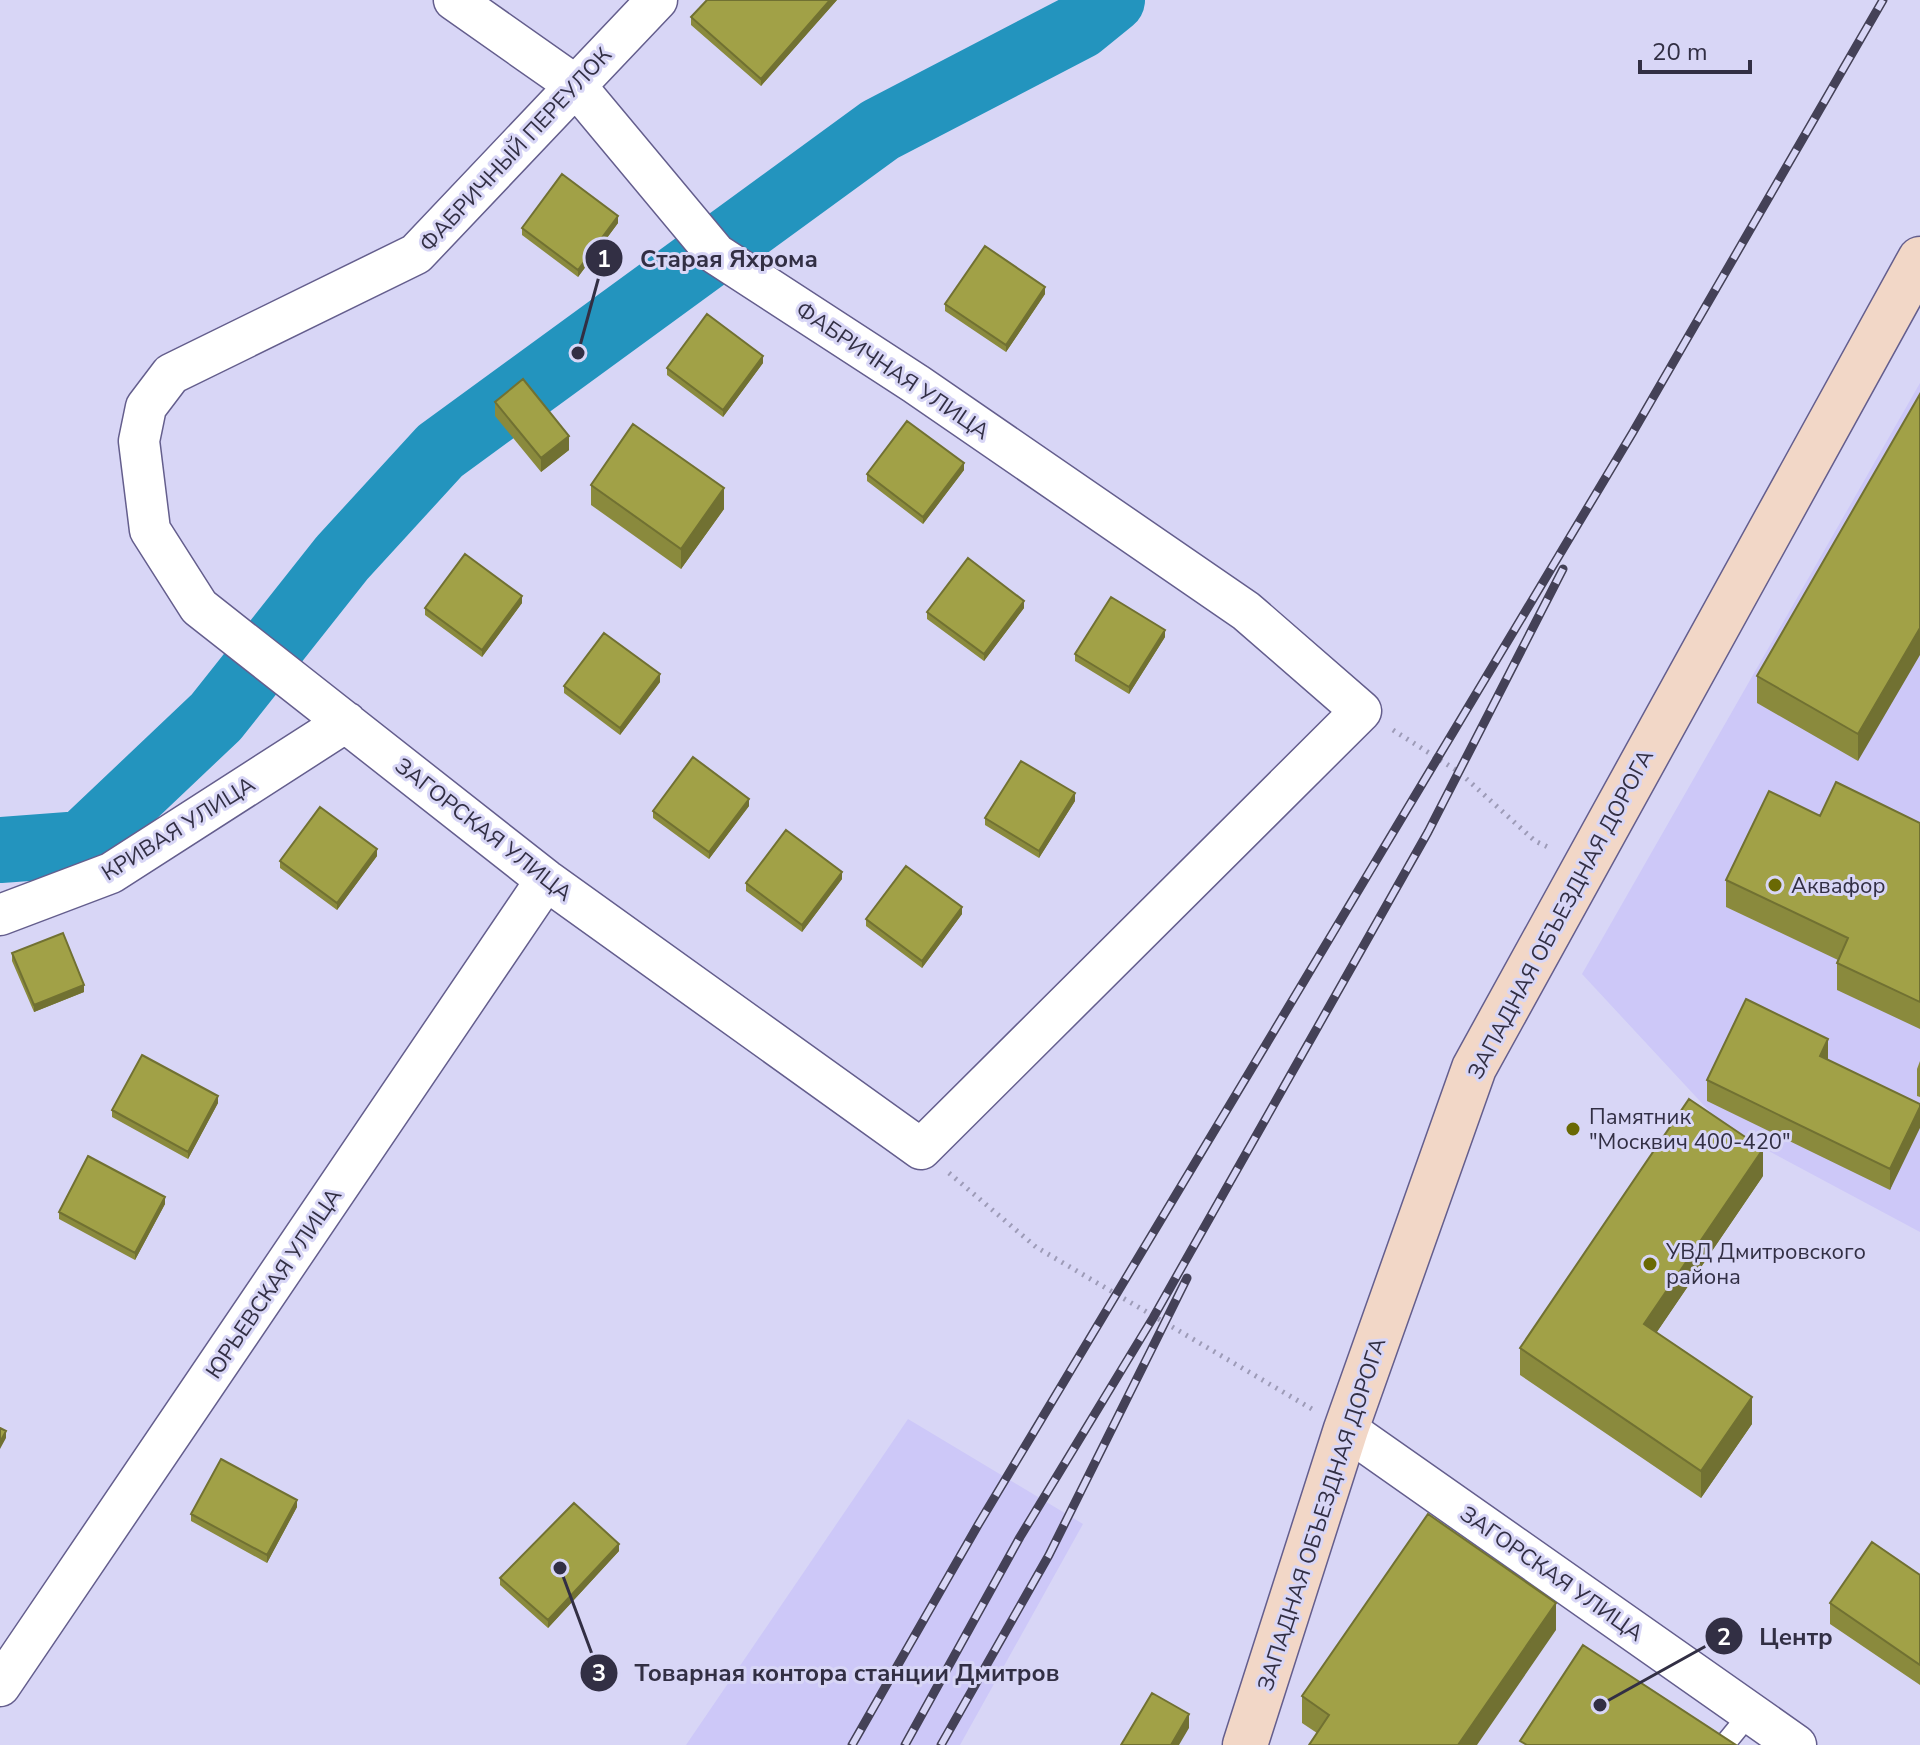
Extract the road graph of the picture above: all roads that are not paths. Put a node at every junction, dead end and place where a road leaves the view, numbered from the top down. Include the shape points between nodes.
1 (454, 0) edge
2 (657, 0) edge
3 (575, 85) junction
4 (1920, 259) edge
5 (139, 441) joint
6 (346, 722) junction
7 (546, 880) junction
8 (0, 915) edge
9 (921, 1149) joint
10 (1346, 1429) junction
11 (0, 1686) edge
12 (1751, 1712) junction
13 (1245, 1745) edge
14 (1724, 1745) edge
15 (1796, 1745) edge

1 - 3 street, ФАБРИЧНАЯ УЛИЦА
2 - 3 street, ФАБРИЧНЫЙ ПЕРЕУЛОК
3 - 5 street, ФАБРИЧНЫЙ ПЕРЕУЛОК via 416,254 171,374 146,407
3 - 9 street, ФАБРИЧНАЯ УЛИЦА via 716,254 1246,611 1361,711
4 - 10 main road, ЗАПАДНАЯ ОБЪЕЗДНАЯ ДОРОГА via 1474,1068
5 - 6 street, ЗАГОРСКАЯ УЛИЦА via 150,530 199,607
6 - 7 street, ЗАГОРСКАЯ УЛИЦА
6 - 8 street, КРИВАЯ УЛИЦА via 111,873
7 - 9 street, ЗАГОРСКАЯ УЛИЦА
7 - 11 street, ЮРЬЕВСКАЯ УЛИЦА
10 - 12 street, ЗАГОРСКАЯ УЛИЦА
10 - 13 main road, ЗАПАДНАЯ ОБЪЕЗДНАЯ ДОРОГА
12 - 14 lane
12 - 15 street, ЗАГОРСКАЯ УЛИЦА

